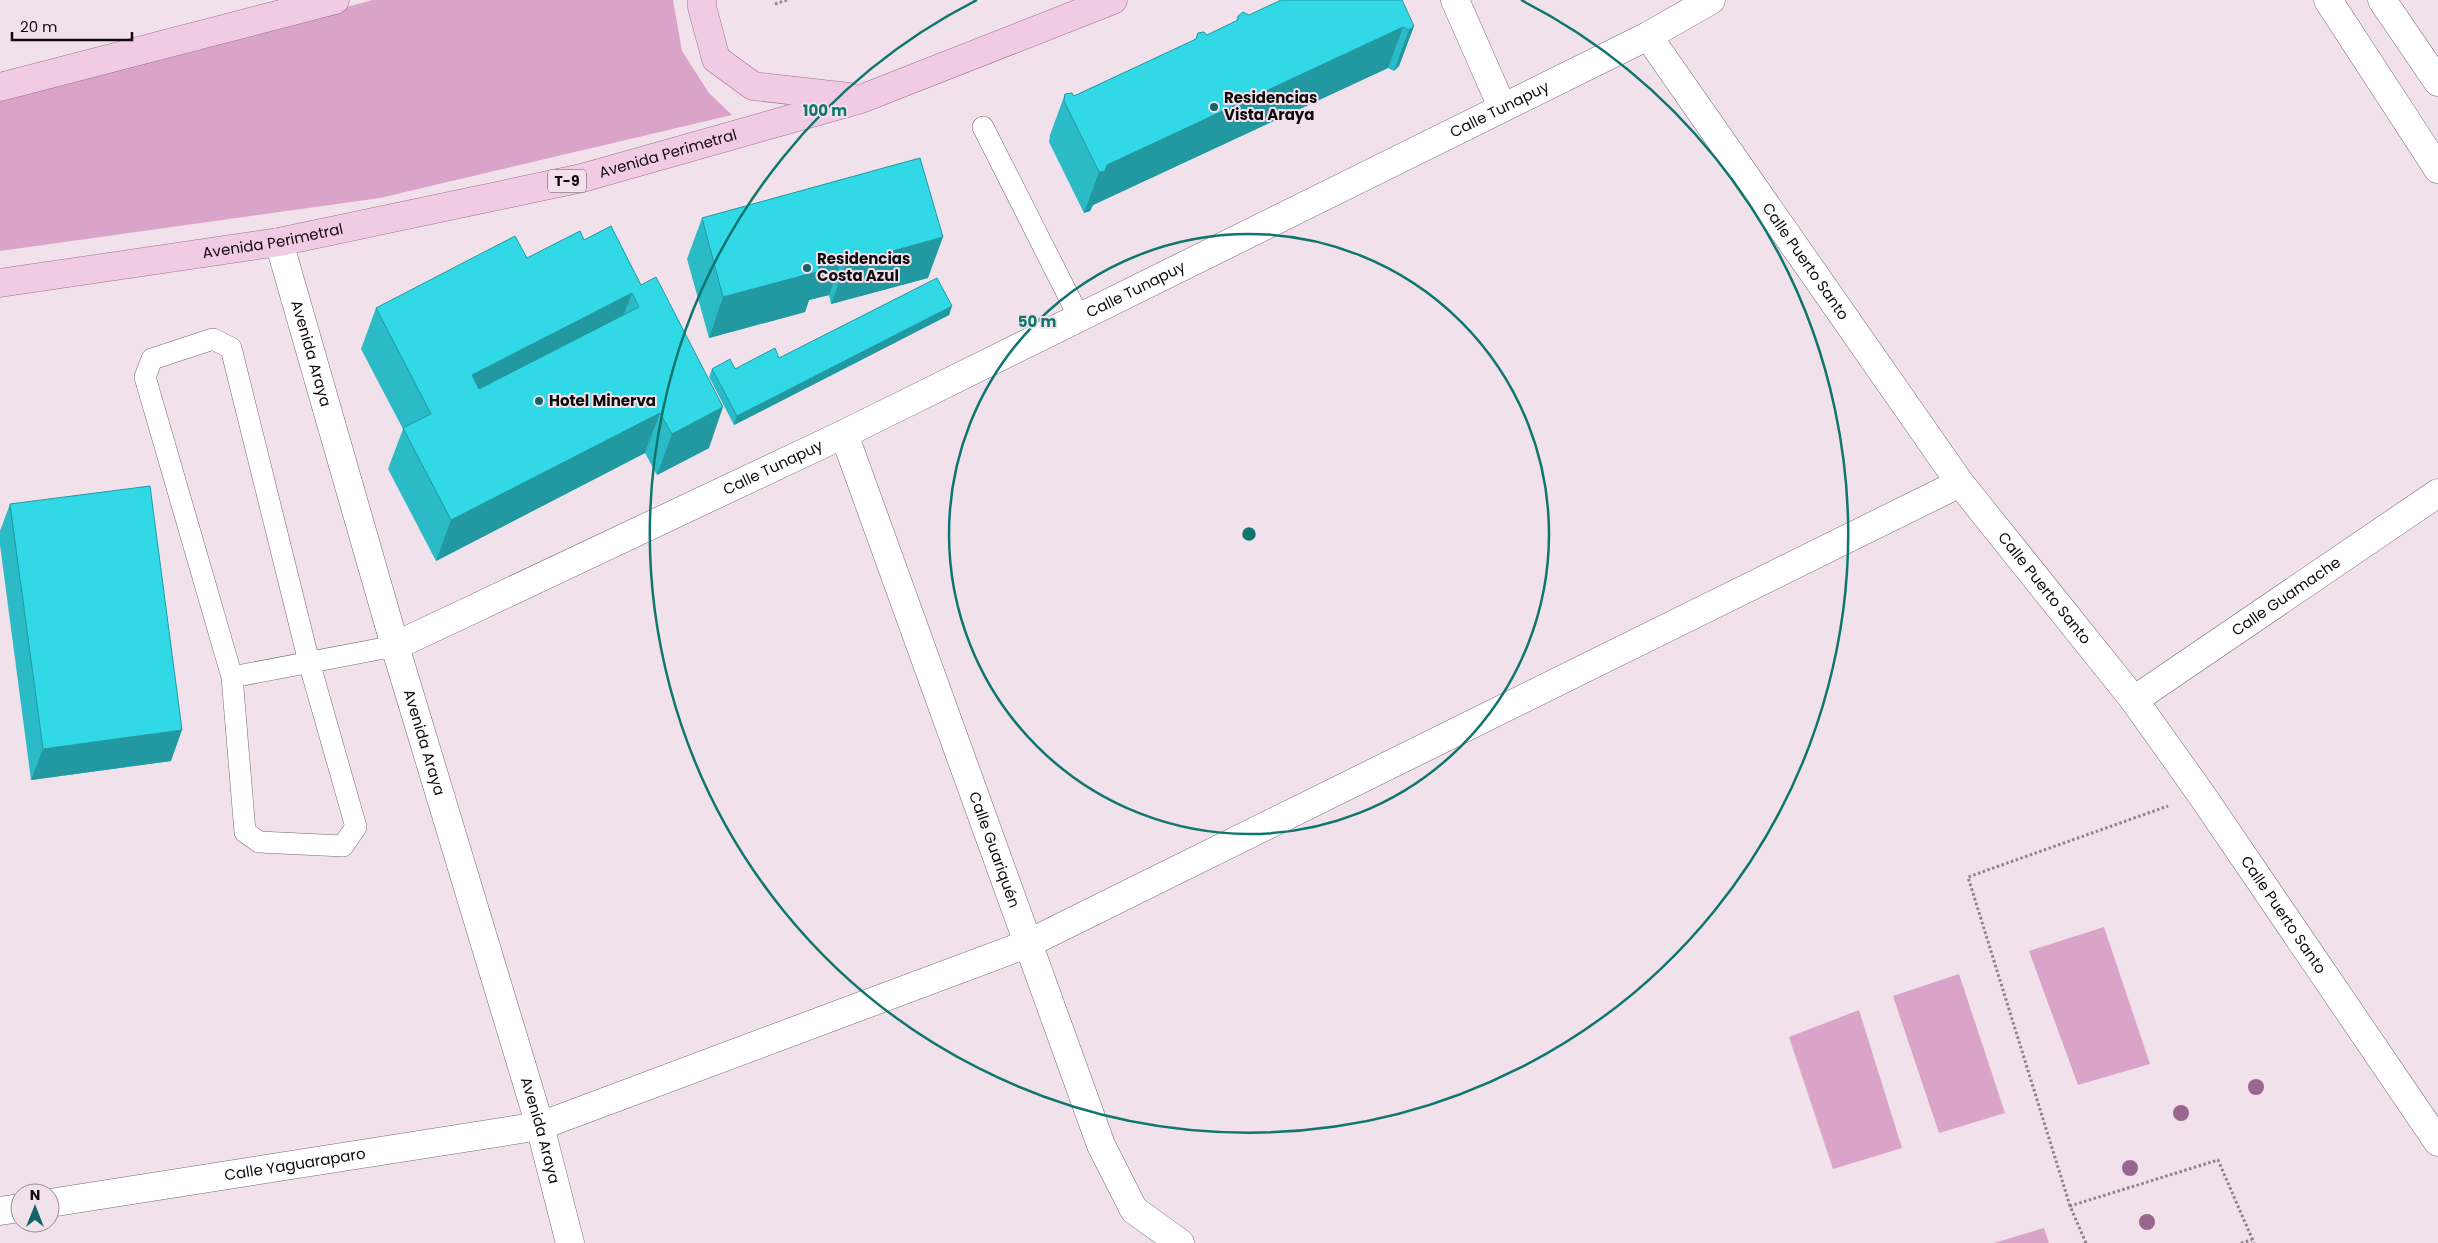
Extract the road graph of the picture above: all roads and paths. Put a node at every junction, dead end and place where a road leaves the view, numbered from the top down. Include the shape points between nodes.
1 (335, 0) edge
2 (702, 0) edge
3 (787, 0) edge
4 (1113, 0) edge
5 (1455, 0) edge
6 (1711, 0) edge
7 (2328, 0) edge
8 (2382, 0) edge
9 (775, 4) dead end
10 (1648, 36) junction
11 (2438, 82) edge
12 (0, 87) edge
13 (862, 99) junction
14 (1502, 107) junction
15 (983, 127) dead end
16 (2438, 169) edge
17 (279, 242) junction
18 (0, 283) edge
19 (1079, 317) junction
20 (844, 434) junction
21 (1960, 483) junction
22 (2438, 493) edge
23 (395, 646) junction
24 (309, 662) junction
25 (232, 677) junction
26 (2134, 700) junction
27 (2201, 794) junction
28 (1028, 944) junction
29 (540, 1126) junction
30 (2438, 1142) edge
31 (60, 1201) edge
32 (2070, 1206) junction
33 (2253, 1241) edge
34 (570, 1243) edge
35 (1180, 1243) edge
36 (2086, 1243) edge
37 (2241, 1243) edge

1 - 12 main road
2 - 13 main road, T-9 via 716,59 753,86
3 - 9 path
4 - 13 main road, Avenida Perimetral / T-9
5 - 14 street
6 - 10 street, Calle Tunapuy
7 - 16 street
8 - 11 street
10 - 14 street, Calle Tunapuy
10 - 21 street, Calle Puerto Santo
13 - 17 main road, Avenida Perimetral / T-9 via 582,178
14 - 19 street, Calle Tunapuy
15 - 19 lane
17 - 18 main road, Avenida Perimetral / T-9
17 - 23 street, Avenida Araya
19 - 20 street, Calle Tunapuy
20 - 23 street, Calle Tunapuy
20 - 28 street, Calle Guariquén
21 - 26 street, Calle Puerto Santo
21 - 28 street, Calle Yaguaraparo
22 - 26 street, Calle Guamache
23 - 24 lane
23 - 29 street, Avenida Araya
24 - 25 lane
24 - 25 lane via 356,827 343,846 259,842 245,832
24 - 25 lane via 231,348 213,339 152,359 145,377
26 - 27 street, Calle Puerto Santo
27 - 30 street, Calle Puerto Santo
27 - 32 path via 1968,877
28 - 29 street, Calle Yaguaraparo
28 - 35 street, Calle Guariquén via 1101,1146 1134,1210
29 - 31 street, Calle Yaguaraparo
29 - 34 street, Avenida Araya
32 - 33 path via 2218,1160
32 - 36 path
33 - 37 path

